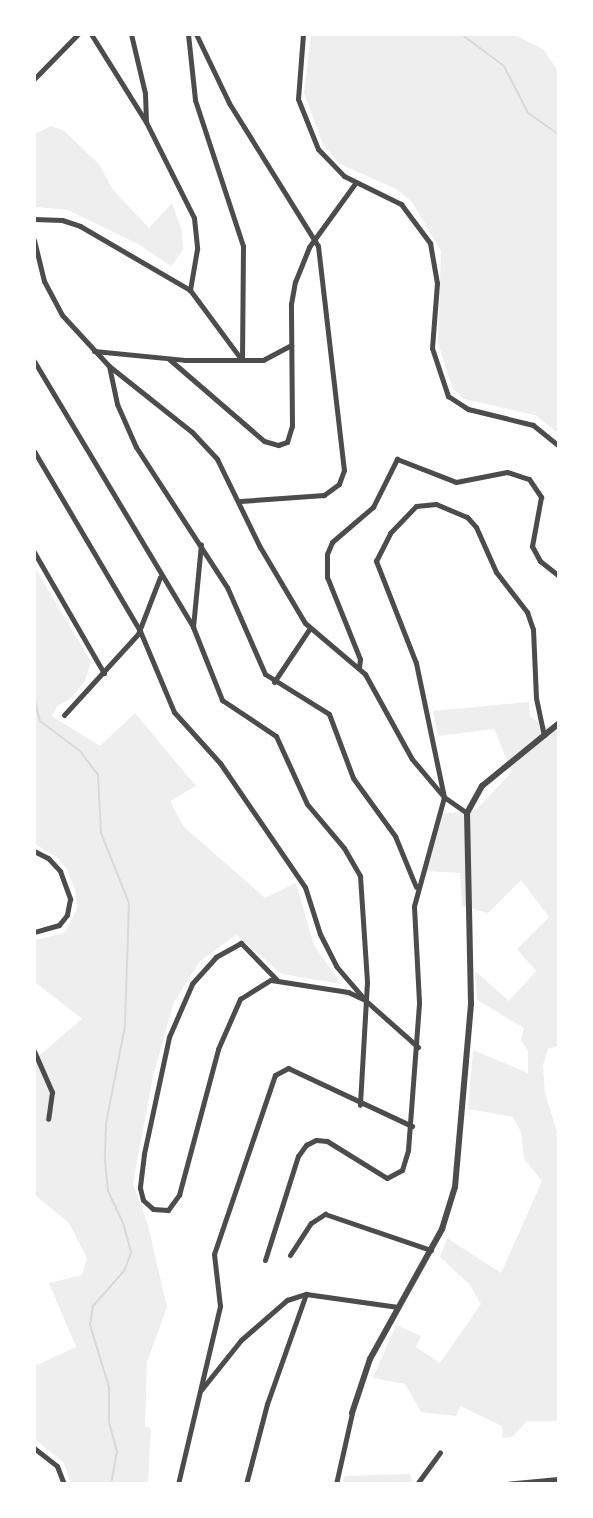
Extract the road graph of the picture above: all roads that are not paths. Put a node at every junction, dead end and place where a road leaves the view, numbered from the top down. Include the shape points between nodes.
1 (78, 34) edge
2 (91, 34) edge
3 (131, 34) edge
4 (188, 34) edge
5 (196, 34) edge
6 (303, 34) edge
7 (34, 79) edge
8 (146, 122) junction
9 (356, 182) junction
10 (34, 219) edge
11 (315, 239) junction
12 (34, 240) edge
13 (190, 290) junction
14 (291, 345) junction
15 (94, 351) junction
16 (169, 358) junction
17 (242, 360) junction
18 (34, 361) edge
19 (109, 366) junction
20 (558, 445) edge
21 (34, 451) edge
22 (240, 501) junction
23 (201, 544) junction
24 (34, 552) edge
25 (558, 574) edge
26 (160, 578) junction
27 (193, 627) junction
28 (310, 628) junction
29 (140, 632) junction
30 (359, 668) junction
31 (104, 673) junction
32 (274, 682) junction
33 (64, 715) dead end
34 (558, 724) edge
35 (544, 735) junction
36 (444, 797) junction
37 (467, 813) junction
38 (34, 851) edge
39 (416, 888) junction
40 (34, 932) edge
41 (277, 980) junction
42 (365, 1000) junction
43 (418, 1047) junction
44 (34, 1051) edge
45 (360, 1105) junction
46 (48, 1119) dead end
47 (412, 1126) junction
48 (431, 1250) junction
49 (290, 1255) dead end
50 (265, 1260) dead end
51 (306, 1294) junction
52 (398, 1307) junction
53 (199, 1393) junction
54 (352, 1413) joint
55 (34, 1448) edge
56 (440, 1452) dead end
57 (558, 1479) edge
58 (64, 1484) edge
59 (178, 1484) edge
60 (246, 1484) edge
61 (336, 1484) edge
62 (417, 1484) edge
63 (506, 1484) edge

1 - 7 street
2 - 8 street
3 - 8 street via 146,93
4 - 17 street via 195,99 243,246
5 - 11 street via 229,103
6 - 9 street via 300,110 322,156
8 - 13 street via 197,225
9 - 11 street
9 - 20 street via 401,204 430,243 437,284 432,348 448,396 468,410 533,425
10 - 13 street via 56,219 80,226
11 - 14 street via 295,282
11 - 22 street via 343,475 336,488 320,496
12 - 15 street via 52,301
13 - 17 street
14 - 16 street via 292,426 288,440 278,445 249,430
14 - 17 street via 268,359
15 - 16 street
15 - 19 street
16 - 17 street
18 - 26 street
19 - 22 street via 201,440 222,466
19 - 23 street via 117,404 136,447
21 - 29 street
22 - 28 street via 268,562
23 - 27 street
23 - 32 street via 241,613 263,670
24 - 31 street
25 - 30 street via 540,561 532,546 542,497 530,478 507,472 456,483 397,459 373,507 332,542 327,554 327,577 360,658
26 - 27 street
26 - 29 street
27 - 42 street via 222,700 276,736 307,804 344,848 360,876 367,957
28 - 30 street
28 - 32 street
29 - 31 street
29 - 42 street via 174,712 220,763 297,875 324,945
30 - 36 street via 376,690 408,753
31 - 33 street
32 - 39 street via 309,699 328,714 353,778 395,836
34 - 35 street
35 - 36 street via 536,698 533,629 527,612 496,572 476,527 467,517 436,504 416,506 390,533 376,561 416,663
35 - 37 street via 482,786
36 - 37 street
36 - 39 street
37 - 48 street via 469,1034 455,1186 446,1219
38 - 40 street via 60,871 70,899 67,915 59,925
39 - 43 street
41 - 41 street via 256,986 235,1005 218,1049 179,1195 168,1210 153,1209 143,1200 140,1188 142,1163 166,1047 187,992 216,957 241,943
41 - 42 street via 348,992
42 - 43 street
42 - 45 street
43 - 47 street
44 - 46 street via 52,1092
45 - 47 street
45 - 53 street via 288,1068 275,1076 214,1254 220,1306
47 - 50 street via 404,1165 392,1178 374,1172 327,1141 316,1140 306,1145 298,1156
48 - 49 street via 325,1214 311,1223
48 - 52 street
51 - 52 street
51 - 53 street via 287,1300 241,1340
51 - 60 street via 267,1404
52 - 54 street via 370,1359
53 - 59 street
54 - 61 street
55 - 58 street via 57,1466
56 - 62 street
57 - 63 street

